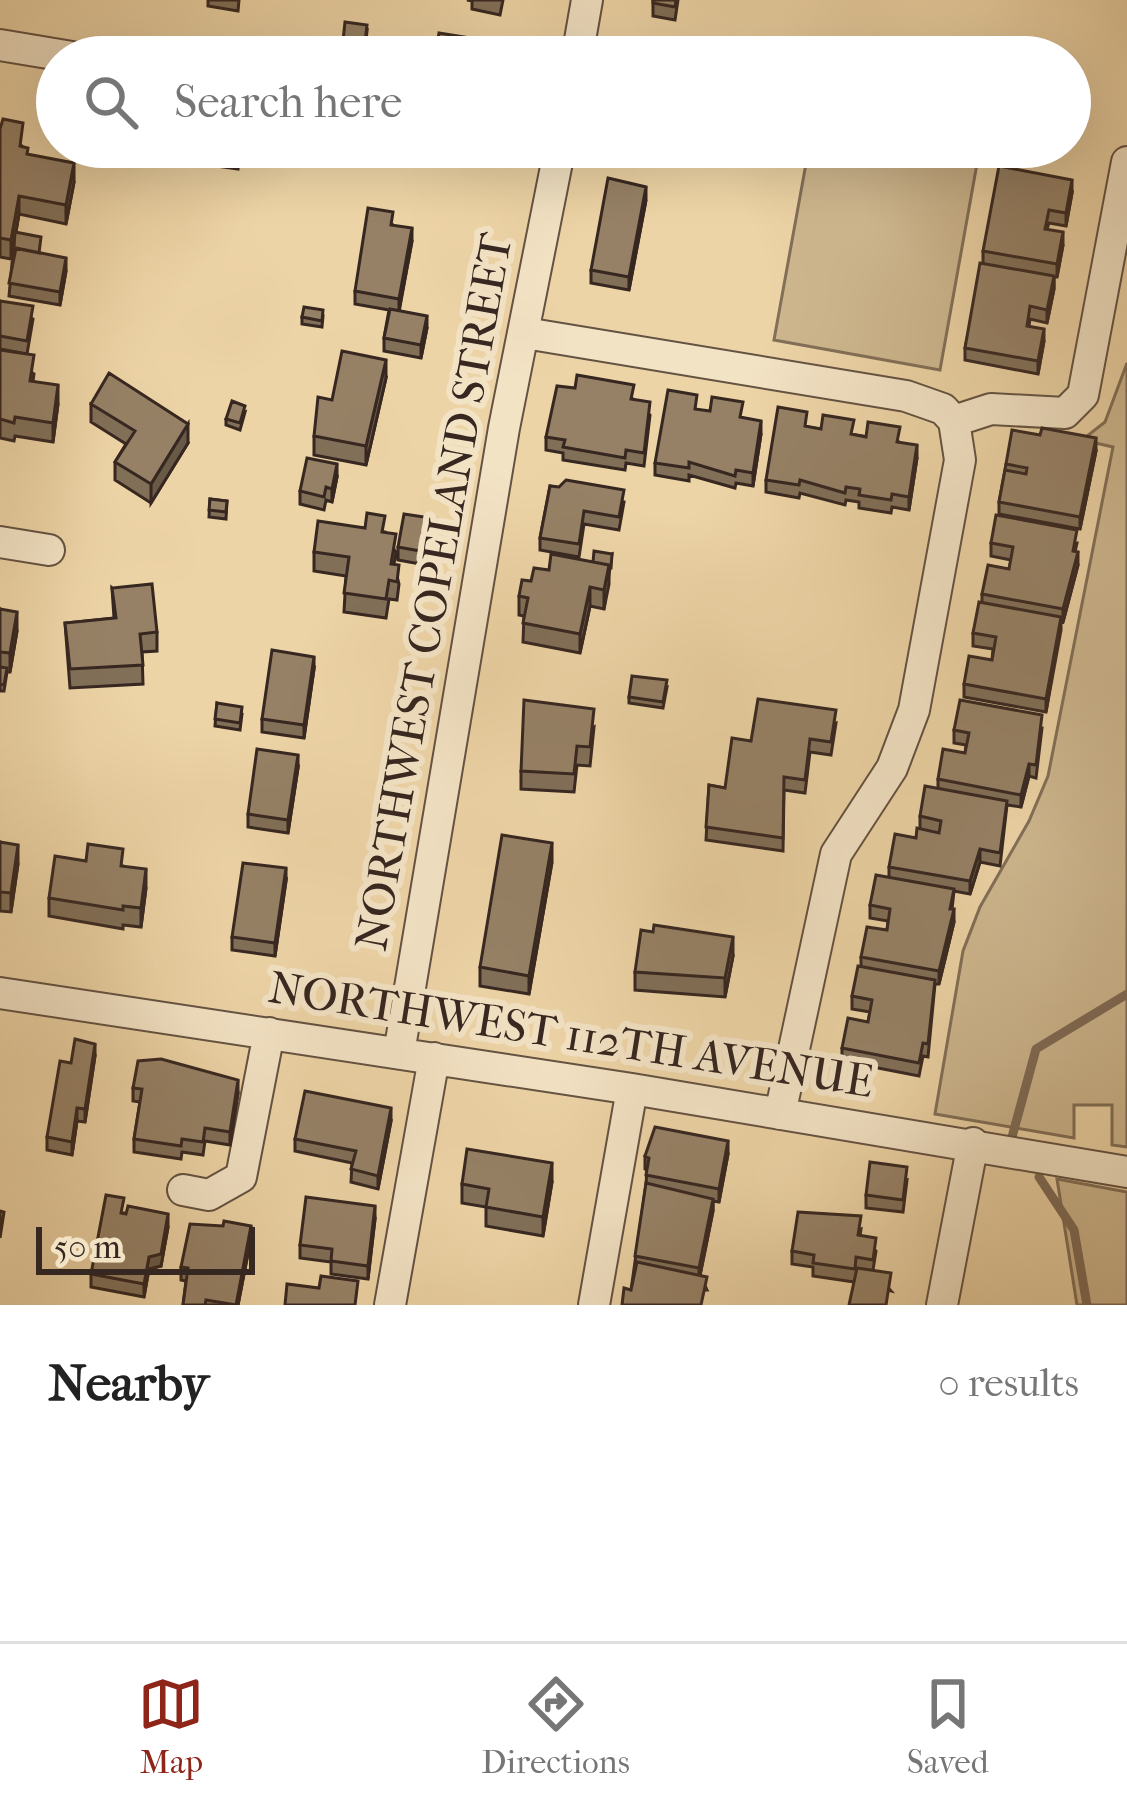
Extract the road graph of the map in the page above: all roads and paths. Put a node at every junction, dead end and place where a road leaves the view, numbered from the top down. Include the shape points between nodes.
1 (587, 0) edge
2 (581, 36) edge
3 (0, 46) edge
4 (36, 52) edge
5 (1127, 162) edge
6 (556, 168) edge
7 (525, 333) junction
8 (958, 418) junction
9 (0, 542) edge
10 (50, 550) dead end
11 (0, 993) edge
12 (269, 1034) junction
13 (399, 1053) junction
14 (434, 1058) junction
15 (632, 1089) junction
16 (780, 1114) junction
17 (973, 1143) junction
18 (1127, 1172) edge
19 (183, 1190) dead end
20 (390, 1305) edge
21 (594, 1305) edge
22 (942, 1305) edge

1 - 2 street
3 - 4 street
5 - 8 street via 1078,406
6 - 7 street, NORTHWEST COPELAND STREET
7 - 8 street via 906,395
7 - 13 street, NORTHWEST COPELAND STREET
8 - 16 street via 960,460 914,710 892,768 830,870
9 - 10 street
11 - 12 street, NORTHWEST 112TH AVENUE
12 - 13 street, NORTHWEST 112TH AVENUE
12 - 19 street via 241,1177 209,1195
13 - 14 street, NORTHWEST 112TH AVENUE
14 - 15 street, NORTHWEST 112TH AVENUE
14 - 20 street
15 - 16 street, NORTHWEST 112TH AVENUE
15 - 21 street
16 - 17 street, NORTHWEST 112TH AVENUE
17 - 18 street, NORTHWEST 112TH AVENUE
17 - 22 street

